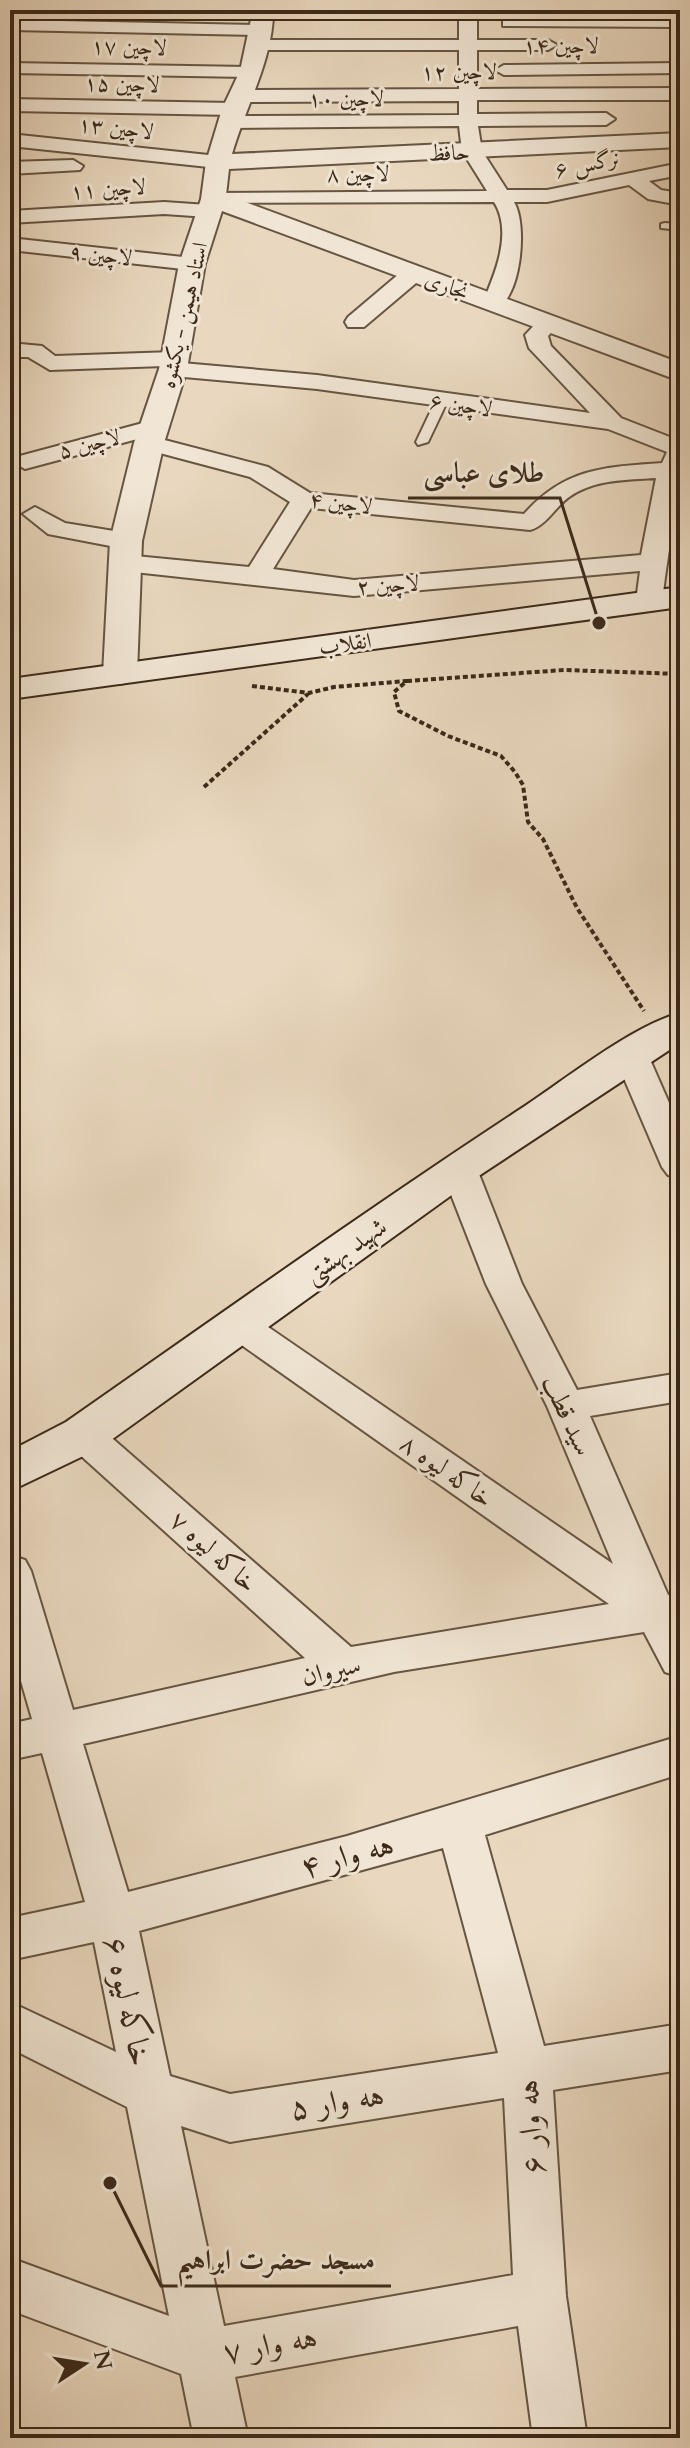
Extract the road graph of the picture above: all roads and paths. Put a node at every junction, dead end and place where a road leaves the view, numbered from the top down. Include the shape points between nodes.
1 (129, 10) edge
2 (678, 10) edge
3 (583, 16) edge
4 (474, 19) edge
5 (680, 21) edge
6 (10, 25) edge
7 (561, 45) dead end
8 (469, 46) junction
9 (83, 48) junction
10 (254, 57) edge
11 (10, 68) edge
12 (680, 68) edge
13 (597, 69) junction
14 (460, 70) junction
15 (680, 94) edge
16 (470, 95) junction
17 (604, 95) junction
18 (10, 105) edge
19 (61, 106) junction
20 (606, 119) junction
21 (468, 122) junction
22 (10, 140) edge
23 (680, 140) edge
24 (31, 143) junction
25 (610, 146) junction
26 (10, 147) edge
27 (472, 151) junction
28 (218, 162) junction
29 (10, 168) edge
30 (680, 169) edge
31 (633, 179) junction
32 (503, 196) junction
33 (680, 199) edge
34 (211, 205) junction
35 (10, 217) edge
36 (665, 226) dead end
37 (680, 227) edge
38 (10, 244) edge
39 (192, 264) junction
40 (414, 273) junction
41 (494, 302) junction
42 (356, 322) dead end
43 (549, 323) junction
44 (10, 350) edge
45 (173, 364) junction
46 (680, 373) edge
47 (441, 402) junction
48 (613, 423) junction
49 (151, 435) junction
50 (422, 442) dead end
51 (669, 470) junction
52 (25, 481) edge
53 (304, 500) junction
54 (10, 523) edge
55 (125, 552) junction
56 (652, 562) junction
57 (257, 575) junction
58 (665, 599) edge
59 (120, 674) junction
60 (680, 674) edge
61 (407, 681) junction
62 (238, 683) dead end
63 (13, 684) edge
64 (309, 693) junction
65 (204, 787) dead end
66 (660, 1028) edge
67 (680, 1167) edge
68 (459, 1169) junction
69 (239, 1325) junction
70 (680, 1387) edge
71 (566, 1406) junction
72 (83, 1435) junction
73 (10, 1444) edge
74 (10, 1473) edge
75 (10, 1571) edge
76 (668, 1612) edge
77 (680, 1660) edge
78 (344, 1667) junction
79 (57, 1732) junction
80 (10, 1742) edge
81 (680, 1755) edge
82 (459, 1824) junction
83 (113, 1919) junction
84 (10, 1939) edge
85 (10, 2024) edge
86 (680, 2047) edge
87 (527, 2071) junction
88 (148, 2092) junction
89 (10, 2284) edge
90 (540, 2296) junction
91 (205, 2356) junction
92 (221, 2438) edge
93 (560, 2438) edge

1 - 10 street
2 - 5 street
3 - 4 street
3 - 5 street
3 - 13 street
4 - 8 street
6 - 9 street
7 - 8 street
8 - 10 street
8 - 14 street
9 - 10 street, لاچین ۱۷
9 - 10 street
9 - 11 street, لاچین ۱۷
9 - 19 street
10 - 16 street, لاچین ۱۲
10 - 19 street, لاچین ۱۵
10 - 21 street, لاچین ۱۰
10 - 28 street, استاد هیمن - یکشوه
12 - 13 street, لاچین ۱۴
13 - 14 street, لاچین ۱۴
13 - 17 street
14 - 16 street
15 - 17 street, لاچین ۱۲
16 - 17 street, لاچین ۱۲
16 - 21 street
17 - 20 street
18 - 19 street, لاچین ۱۵
19 - 24 street
20 - 21 street, لاچین ۱۰
20 - 25 street
21 - 27 street
22 - 24 street, لاچین ۱۳
23 - 25 street, حافظ
24 - 26 street
24 - 28 street, لاچین ۱۳
25 - 27 street, حافظ
27 - 28 street, حافظ
27 - 32 street
28 - 29 street
28 - 34 street, استاد هیمن - یکشوه
30 - 31 street, نرگس ۶
31 - 32 street, نرگس ۶ via 547,196
31 - 33 street via 655,195
32 - 34 street, لاچین ۸
32 - 41 street via 512,244
34 - 35 street, لاچین ۱۱
34 - 39 street, استاد هیمن - یکشوه
34 - 40 street, نجاری
36 - 37 lane
38 - 39 street, لاچین ۹
39 - 45 street, استاد هیمن - یکشوه
40 - 41 street, نجاری
40 - 42 street
41 - 43 street, نجاری
43 - 46 street, نجاری
43 - 48 street via 536,335 540,348
44 - 45 street, لاچین ۶ via 34,351 50,363
45 - 47 street, لاچین ۶
45 - 49 street, استاد هیمن - یکشوه
47 - 48 street, لاچین ۶
47 - 50 lane
48 - 51 street via 680,449
49 - 52 street, لاچین ۵
49 - 53 street, لاچین ۴ via 259,472
49 - 55 street, استاد هیمن - یکشوه
51 - 53 street, لاچین ۴ via 572,482 530,522
51 - 56 street
52 - 54 street, لاچین ۵
52 - 55 street, لاچین ۲ via 57,529
53 - 57 street
55 - 57 street, لاچین ۲
55 - 59 street, استاد هیمن - یکشوه
56 - 57 street, لاچین ۲ via 354,588
56 - 58 street
58 - 59 street, انقلاب
59 - 63 street, انقلاب
60 - 61 path via 564,670
61 - 64 path
61 - 66 path via 394,692 399,711 501,756 515,772 523,785 528,822 543,839 577,908
62 - 64 path
64 - 65 path
66 - 67 street
66 - 68 street, شهید بهشتی
66 - 73 street, شهید بهشتی via 407,1181 115,1385
68 - 69 street, شهید بهشتی
68 - 71 street, سید قطب via 504,1284
69 - 72 street, شهید بهشتی
69 - 76 street, خاکه لیوه ۸
70 - 71 street
71 - 76 street, سید قطب
72 - 74 street, شهید بهشتی
72 - 78 street, خاکه لیوه ۷
75 - 79 street, خاکه لیوه ۶
76 - 77 street, سید قطب
76 - 78 street, سیروان
78 - 79 street, سیروان
79 - 80 street, سیروان
79 - 83 street, خاکه لیوه ۶
81 - 82 street, هه وار ۴
82 - 83 street, هه وار ۴
82 - 87 street, هه وار ۶
83 - 84 street, هه وار ۴
83 - 88 street, خاکه لیوه ۶
85 - 88 street, هه وار ۵
86 - 87 street, هه وار ۵
87 - 88 street, هه وار ۵ via 230,2118
87 - 90 street, هه وار ۶
88 - 91 street, خاکه لیوه ۶
89 - 91 street, هه وار ۷
90 - 91 street, هه وار ۷
90 - 93 street, هه وار ۶
91 - 92 street, خاکه لیوه ۶

